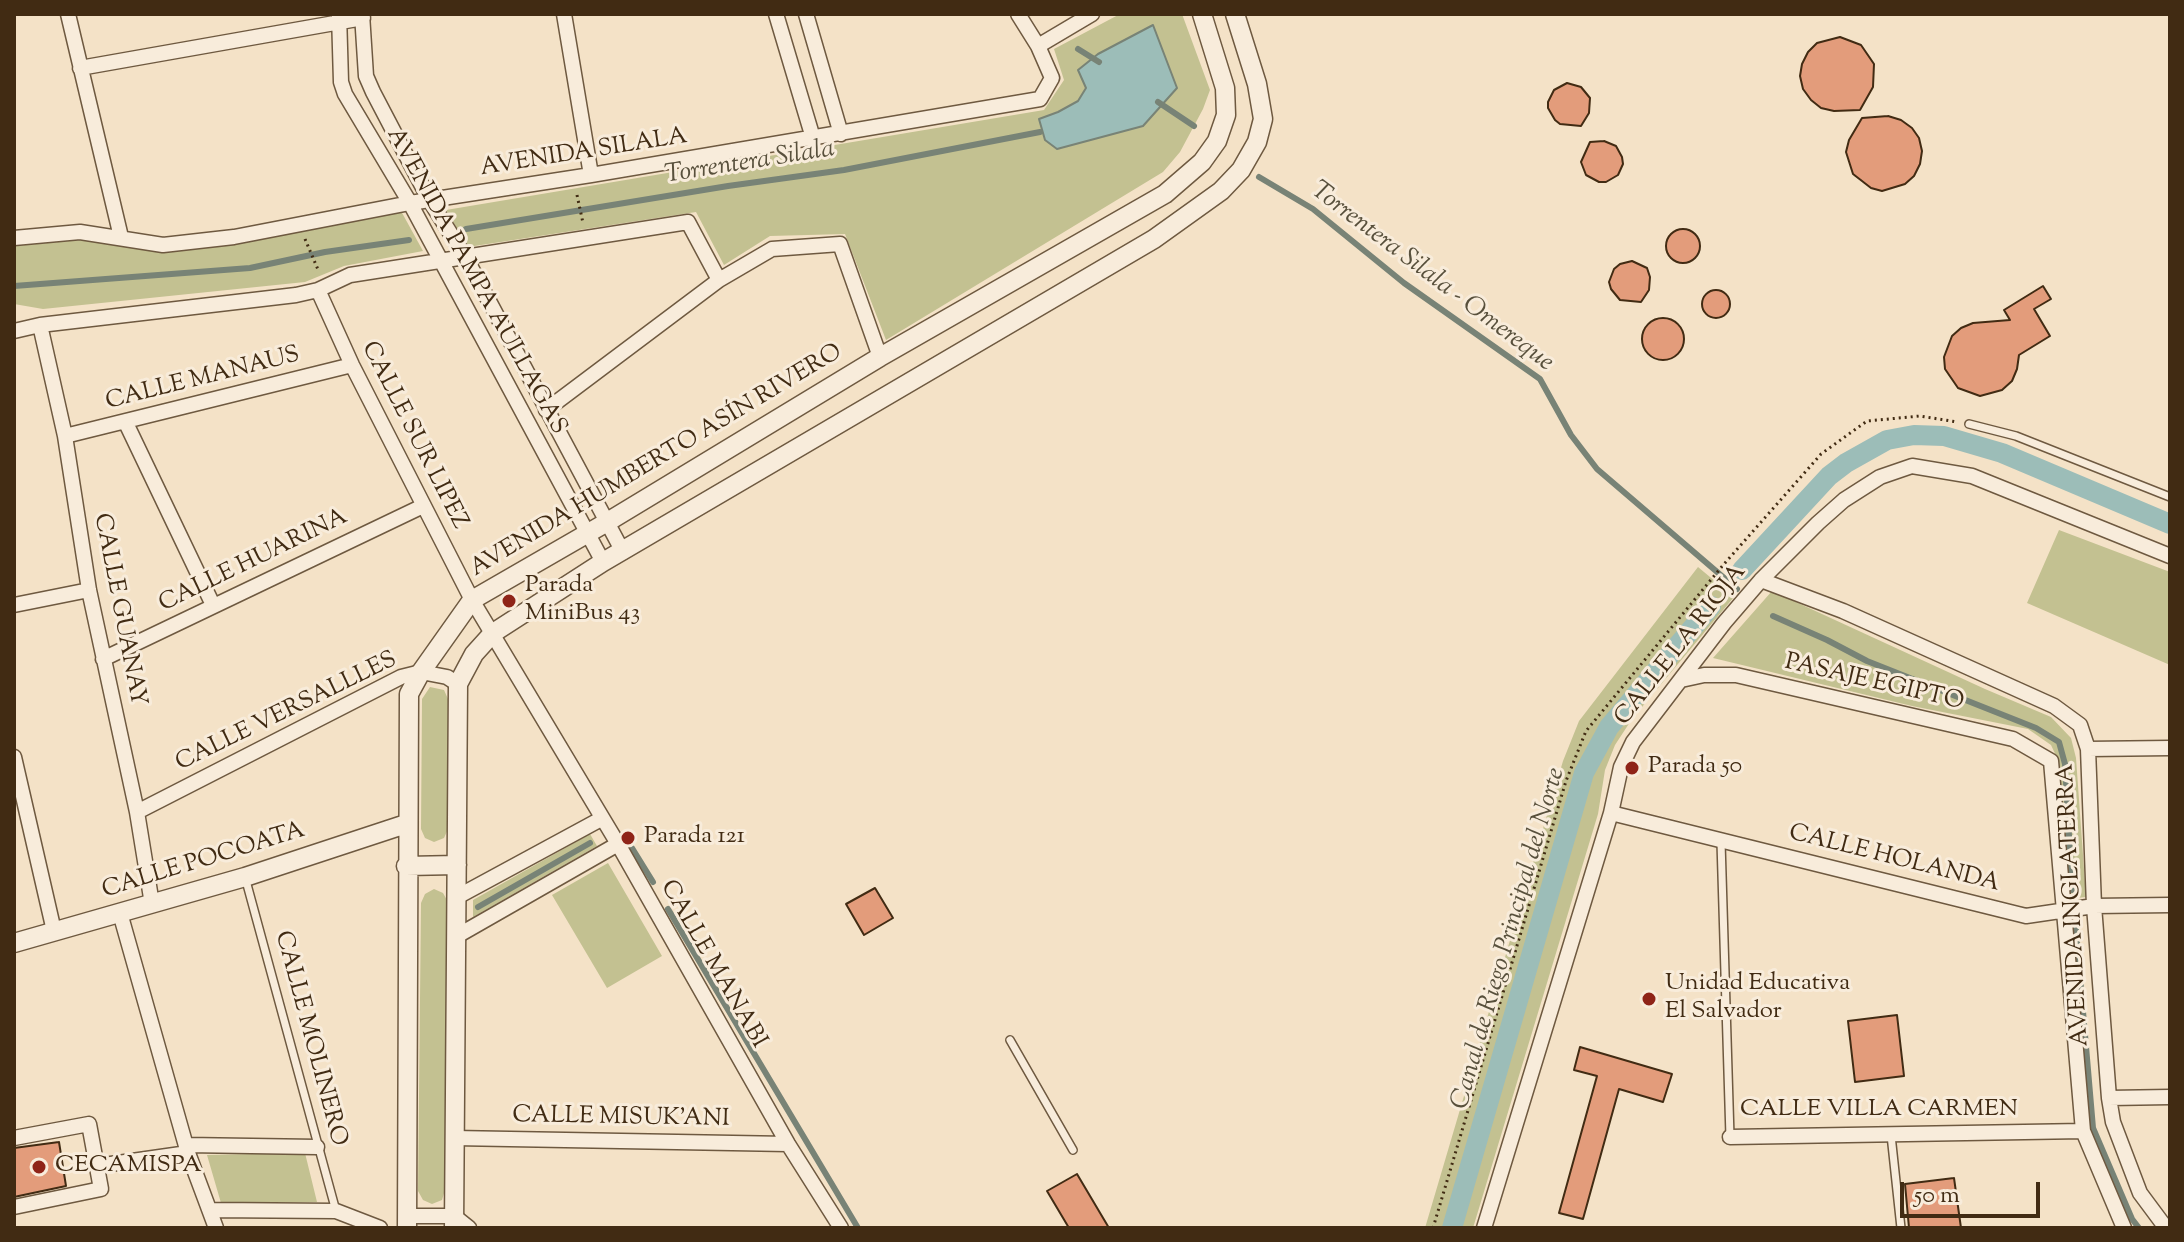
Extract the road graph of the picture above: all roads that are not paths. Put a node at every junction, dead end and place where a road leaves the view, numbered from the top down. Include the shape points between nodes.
1 (68, 14) edge
2 (564, 14) edge
3 (776, 14) edge
4 (806, 14) edge
5 (1018, 14) edge
6 (1202, 14) edge
7 (1235, 14) edge
8 (362, 16) edge
9 (1085, 16) edge
10 (339, 18) edge
11 (1038, 46) junction
12 (80, 68) junction
13 (841, 134) junction
14 (813, 138) junction
15 (591, 175) junction
16 (430, 201) junction
17 (410, 203) junction
18 (1135, 210) junction
19 (121, 237) junction
20 (14, 238) edge
21 (1154, 239) junction
22 (466, 258) junction
23 (441, 260) junction
24 (719, 280) junction
25 (318, 290) junction
26 (40, 325) junction
27 (14, 331) edge
28 (880, 357) junction
29 (352, 365) junction
30 (546, 410) junction
31 (126, 423) junction
32 (1969, 424) dead end
33 (65, 436) junction
34 (2170, 497) edge
35 (423, 506) junction
36 (609, 521) junction
37 (586, 533) junction
38 (623, 552) junction
39 (2170, 556) edge
40 (603, 562) junction
41 (1761, 580) junction
42 (89, 590) junction
43 (472, 600) junction
44 (14, 605) edge
45 (213, 605) junction
46 (493, 633) junction
47 (103, 659) junction
48 (421, 672) junction
49 (1681, 680) junction
50 (458, 684) junction
51 (2170, 748) edge
52 (2088, 749) junction
53 (14, 757) edge
54 (2051, 761) joint
55 (16, 776) edge
56 (137, 812) junction
57 (1611, 813) junction
58 (601, 819) junction
59 (406, 824) junction
60 (1721, 839) junction
61 (618, 844) junction
62 (457, 865) junction
63 (406, 866) junction
64 (245, 877) junction
65 (457, 897) junction
66 (152, 904) junction
67 (2170, 905) edge
68 (2094, 906) junction
69 (2065, 911) junction
70 (120, 913) junction
71 (54, 931) junction
72 (457, 936) junction
73 (14, 943) edge
74 (1010, 1040) dead end
75 (2170, 1097) edge
76 (2109, 1098) junction
77 (2083, 1131) junction
78 (1891, 1135) junction
79 (1730, 1137) joint
80 (14, 1138) edge
81 (454, 1138) junction
82 (788, 1144) junction
83 (317, 1147) junction
84 (187, 1149) junction
85 (1073, 1150) dead end
86 (97, 1166) junction
87 (14, 1207) edge
88 (211, 1210) junction
89 (336, 1211) junction
90 (407, 1222) edge
91 (459, 1224) edge
92 (216, 1228) edge
93 (380, 1228) edge
94 (841, 1228) edge
95 (1484, 1228) edge
96 (1901, 1228) edge
97 (2124, 1228) edge
98 (2166, 1228) edge

1 - 12 street
2 - 15 street
3 - 14 street
4 - 13 street
5 - 11 street
6 - 18 street, AVENIDA HUMBERTO ASÍN RIVERO via 1225,88 1226,115 1202,162 1165,194
7 - 21 street via 1257,84 1263,119 1257,142 1221,191
8 - 10 street
8 - 16 street, AVENIDA PAMPA AULLAGAS via 366,76
9 - 11 street
10 - 12 street
10 - 17 street, AVENIDA PAMPA AULLAGAS via 345,94
11 - 13 street, AVENIDA SILALA via 1052,78 1040,99
12 - 19 street
13 - 14 street, AVENIDA SILALA
14 - 15 street, AVENIDA SILALA
15 - 16 street, AVENIDA SILALA
16 - 17 street, AVENIDA SILALA
16 - 22 street, AVENIDA PAMPA AULLAGAS
17 - 19 street, AVENIDA SILALA via 234,237 163,245
17 - 23 street, AVENIDA PAMPA AULLAGAS
18 - 21 street
18 - 28 street, AVENIDA HUMBERTO ASÍN RIVERO
19 - 20 street, AVENIDA SILALA via 80,232
21 - 38 street
22 - 23 street
22 - 24 street via 688,222
22 - 30 street, AVENIDA PAMPA AULLAGAS
23 - 25 street via 350,275
23 - 37 street, AVENIDA PAMPA AULLAGAS
24 - 28 street via 772,249 840,244
24 - 30 street
25 - 26 street
25 - 29 street, CALLE SUR LIPEZ
26 - 27 street
26 - 33 street, CALLE GUANAY
28 - 36 street, AVENIDA HUMBERTO ASÍN RIVERO
29 - 31 street, CALLE MANAUS
29 - 35 street, CALLE SUR LIPEZ
30 - 36 street, AVENIDA PAMPA AULLAGAS
31 - 33 street, CALLE MANAUS
31 - 45 street
32 - 34 lane via 2016,436
33 - 42 street, CALLE GUANAY
35 - 43 street, CALLE SUR LIPEZ
35 - 45 street, CALLE HUARINA
36 - 37 street, AVENIDA HUMBERTO ASÍN RIVERO
36 - 38 street, AVENIDA PAMPA AULLAGAS
37 - 40 street, AVENIDA PAMPA AULLAGAS
37 - 43 street, AVENIDA HUMBERTO ASÍN RIVERO
38 - 40 street
39 - 41 street, CALLE LA RIOJA via 1972,476 1912,466 1880,477 1844,500
40 - 46 street
41 - 49 street, CALLE LA RIOJA
41 - 52 street, AVENIDA INGLATERRA via 2054,706 2080,725
42 - 44 street
42 - 47 street, CALLE GUANAY
43 - 46 street, CALLE MANABI
43 - 48 street, AVENIDA HUMBERTO ASÍN RIVERO
45 - 47 street, CALLE HUARINA
46 - 50 street
46 - 58 street, CALLE MANABI
47 - 56 street, CALLE GUANAY
48 - 50 street, CALLE VERSALLLES
48 - 56 street, CALLE VERSALLLES via 401,677
48 - 59 street, AVENIDA HUMBERTO ASÍN RIVERO via 409,694
49 - 54 street, PASAJE EGIPTO via 1736,675 2013,739
49 - 57 street, CALLE LA RIOJA via 1633,742 1621,767
50 - 62 street
51 - 52 street
52 - 68 street, AVENIDA INGLATERRA
53 - 55 street
54 - 69 street, AVENIDA INGLATERRA
55 - 71 street
56 - 66 street, CALLE GUANAY
57 - 60 street, CALLE HOLANDA
57 - 95 street, CALLE LA RIOJA
58 - 61 street, CALLE MANABI
58 - 65 street
59 - 63 street, AVENIDA HUMBERTO ASÍN RIVERO
59 - 64 street, CALLE POCOATA
60 - 69 street, CALLE HOLANDA via 2026,916
60 - 79 lane, CALLE VILLA CARMEN
61 - 72 street
61 - 82 street, CALLE MANABI
62 - 63 street
62 - 65 street
63 - 90 street, AVENIDA HUMBERTO ASÍN RIVERO
64 - 66 street, CALLE POCOATA
64 - 83 lane, CALLE MOLINERO
65 - 72 street
66 - 70 street, CALLE POCOATA
67 - 68 street, CALLE HOLANDA
68 - 69 street, CALLE HOLANDA
68 - 76 street, AVENIDA INGLATERRA
69 - 77 street, AVENIDA INGLATERRA
70 - 71 street, CALLE POCOATA
70 - 84 street
71 - 73 street, CALLE POCOATA
72 - 81 street
74 - 85 lane
75 - 76 street
76 - 98 street, AVENIDA INGLATERRA via 2140,1193
77 - 78 street, CALLE VILLA CARMEN
77 - 97 street, AVENIDA INGLATERRA
78 - 79 street, CALLE VILLA CARMEN
78 - 96 lane
80 - 86 street via 89,1124
81 - 82 street, CALLE MISUK'ANI
81 - 91 street
82 - 94 street, CALLE MANABI
83 - 84 street
83 - 89 lane, CALLE MOLINERO
84 - 86 street
84 - 88 street
86 - 87 street via 101,1189
88 - 89 street
88 - 92 street
89 - 93 street
90 - 91 street

